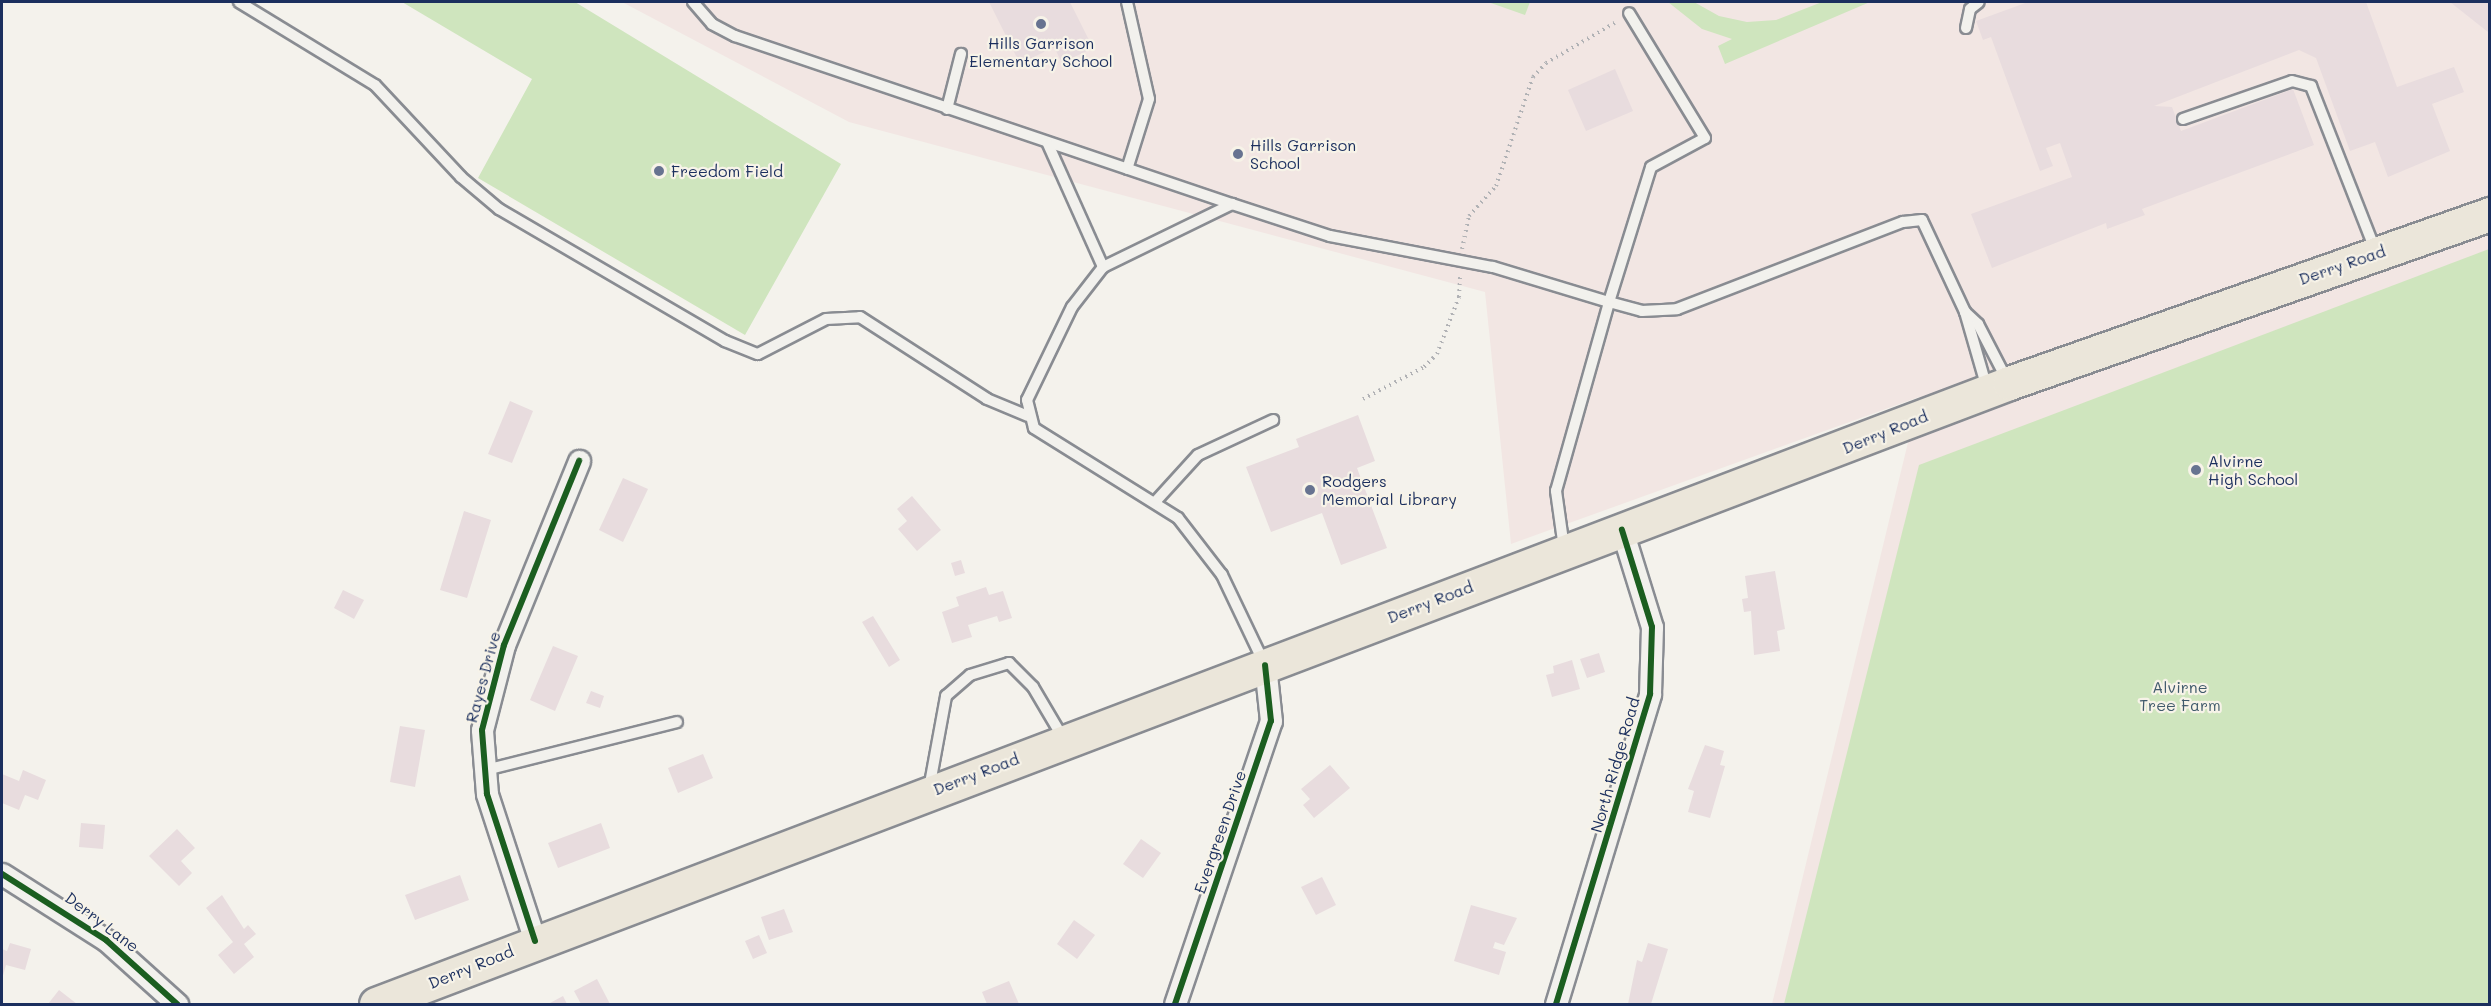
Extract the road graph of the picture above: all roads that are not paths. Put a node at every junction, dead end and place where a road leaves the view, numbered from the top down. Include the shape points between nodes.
1 (239, 2) edge
2 (693, 2) edge
3 (1127, 2) edge
4 (1979, 2) edge
5 (1629, 13) road end
6 (1966, 28) dead end
7 (961, 54) dead end
8 (947, 109) junction
9 (2183, 119) dead end
10 (1048, 144) junction
11 (1127, 169) junction
12 (1232, 204) junction
13 (2490, 214) edge
14 (2376, 252) junction
15 (1103, 267) junction
16 (1609, 302) junction
17 (1965, 312) junction
18 (1999, 387) junction
19 (1028, 416) junction
20 (1273, 420) dead end
21 (579, 461) dead end
22 (1156, 501) junction
23 (1622, 530) junction
24 (1565, 552) junction
25 (1265, 665) junction
26 (677, 722) dead end
27 (1065, 741) junction
28 (481, 771) junction
29 (929, 792) junction
30 (2, 874) edge
31 (535, 941) junction
32 (177, 1005) edge
33 (376, 1005) edge
34 (1176, 1005) edge
35 (1556, 1005) edge

1 - 19 lane via 375,85 461,177 499,209 725,341 758,354 826,319 860,317 987,399
2 - 8 lane via 712,24 735,36
3 - 11 lane via 1149,99
4 - 6 lane via 1970,9
5 - 16 lane via 1705,138 1651,167
7 - 8 lane
8 - 10 lane
9 - 14 lane via 2292,81 2311,86
10 - 11 lane
10 - 15 lane
11 - 12 lane
12 - 15 lane
12 - 16 lane via 1329,236 1460,260
13 - 14 main road, Derry Road
14 - 18 main road, Derry Road
15 - 19 lane via 1072,307 1033,383
16 - 17 lane via 1642,311 1677,309 1912,219 1922,220 1930,230
16 - 24 lane via 1556,491
17 - 18 lane
17 - 18 lane via 1984,333
18 - 23 main road, Derry Road
19 - 22 lane via 1051,440
20 - 22 lane via 1198,455
21 - 28 street, Rayes Drive via 504,645 485,709
22 - 25 lane via 1209,554
23 - 24 main road, Derry Road
23 - 35 street, North Ridge Road via 1652,627 1650,694
24 - 25 main road, Derry Road
25 - 27 main road, Derry Road
25 - 34 street, Evergreen Drive via 1271,721
26 - 28 lane
27 - 29 main road, Derry Road
27 - 29 lane via 1033,687 1009,663 970,675 946,696
28 - 31 street, Rayes Drive
29 - 31 main road, Derry Road
30 - 32 street, Derry Lane via 106,940
31 - 33 main road, Derry Road

